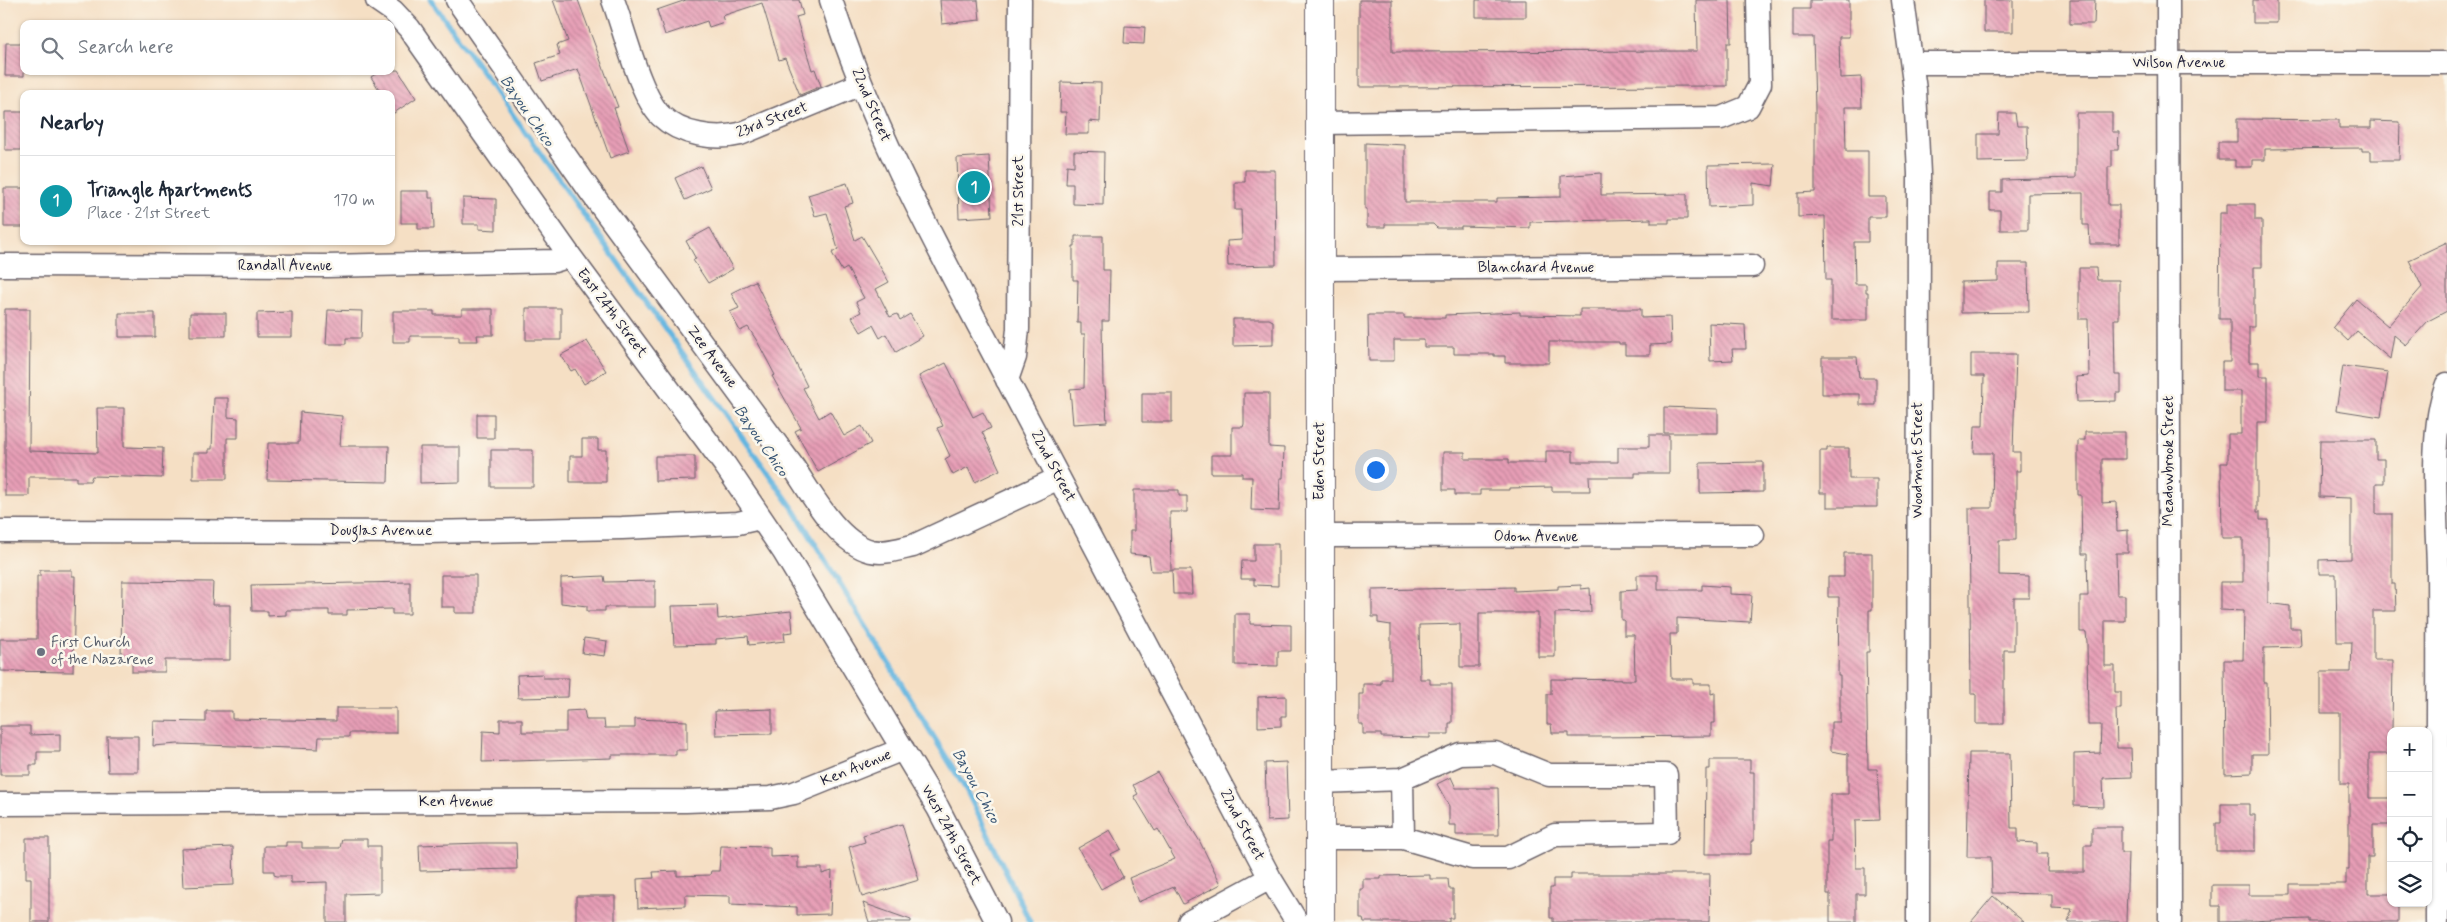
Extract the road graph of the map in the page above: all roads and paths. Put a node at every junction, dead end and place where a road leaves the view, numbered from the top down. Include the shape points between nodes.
1 (377, 0) edge
2 (457, 0) edge
3 (613, 0) edge
4 (831, 0) edge
5 (1020, 0) edge
6 (1320, 0) edge
7 (1758, 0) edge
8 (1903, 0) edge
9 (2168, 0) edge
10 (2168, 63) junction
11 (2447, 63) edge
12 (1912, 64) junction
13 (861, 84) junction
14 (1320, 123) junction
15 (570, 256) junction
16 (0, 265) edge
17 (1752, 266) dead end
18 (1320, 269) junction
19 (1008, 380) junction
20 (2447, 384) edge
21 (1059, 478) junction
22 (760, 518) junction
23 (0, 531) edge
24 (1320, 536) junction
25 (1753, 536) dead end
26 (836, 636) joint
27 (903, 749) junction
28 (1402, 779) junction
29 (1320, 782) junction
30 (0, 804) edge
31 (1320, 838) junction
32 (1404, 838) junction
33 (1270, 878) junction
34 (997, 922) edge
35 (1189, 922) edge
36 (1297, 922) edge
37 (1320, 922) edge
38 (1918, 922) edge
39 (2170, 922) edge
40 (2437, 922) edge

1 - 15 street, East 24th Street via 409,28
2 - 21 street, Zee Avenue via 596,199 822,510 846,537 872,551 888,552 913,546
3 - 13 street, 23rd Street via 651,101 666,120 696,134 723,138 740,134
4 - 13 street, 22nd Street
5 - 19 street, 21st Street via 1018,329
6 - 14 street, Eden Street
7 - 14 street via 1760,84 1748,107 1721,118
8 - 12 street, Woodmont Street
9 - 10 street, Meadowbrook Street
10 - 11 street, Wilson Avenue
10 - 12 street, Wilson Avenue
10 - 39 street, Meadowbrook Street
12 - 38 street, Woodmont Street via 1919,174
13 - 19 street, 22nd Street via 894,157
14 - 18 street, Eden Street
15 - 16 street, Randall Avenue via 554,261 327,266
15 - 22 street, East 24th Street via 726,465
17 - 18 street, Blanchard Avenue
18 - 24 street, Eden Street
19 - 21 street, 22nd Street
20 - 40 street via 2442,396 2436,469
21 - 33 street, 22nd Street
22 - 23 street, Douglas Avenue via 738,523 426,532
22 - 26 street, East 24th Street
24 - 25 street, Odom Avenue
24 - 29 street, Eden Street
26 - 27 street, West 24th Street
27 - 30 street, Ken Avenue via 794,793 770,798
27 - 34 street, West 24th Street via 938,808
28 - 29 street
28 - 32 street
28 - 32 street via 1460,754 1495,753 1549,775 1666,775 1667,833 1555,835 1508,858 1472,858
29 - 31 street, Eden Street
31 - 32 street
31 - 37 street, Eden Street
33 - 35 street
33 - 36 street, 22nd Street

